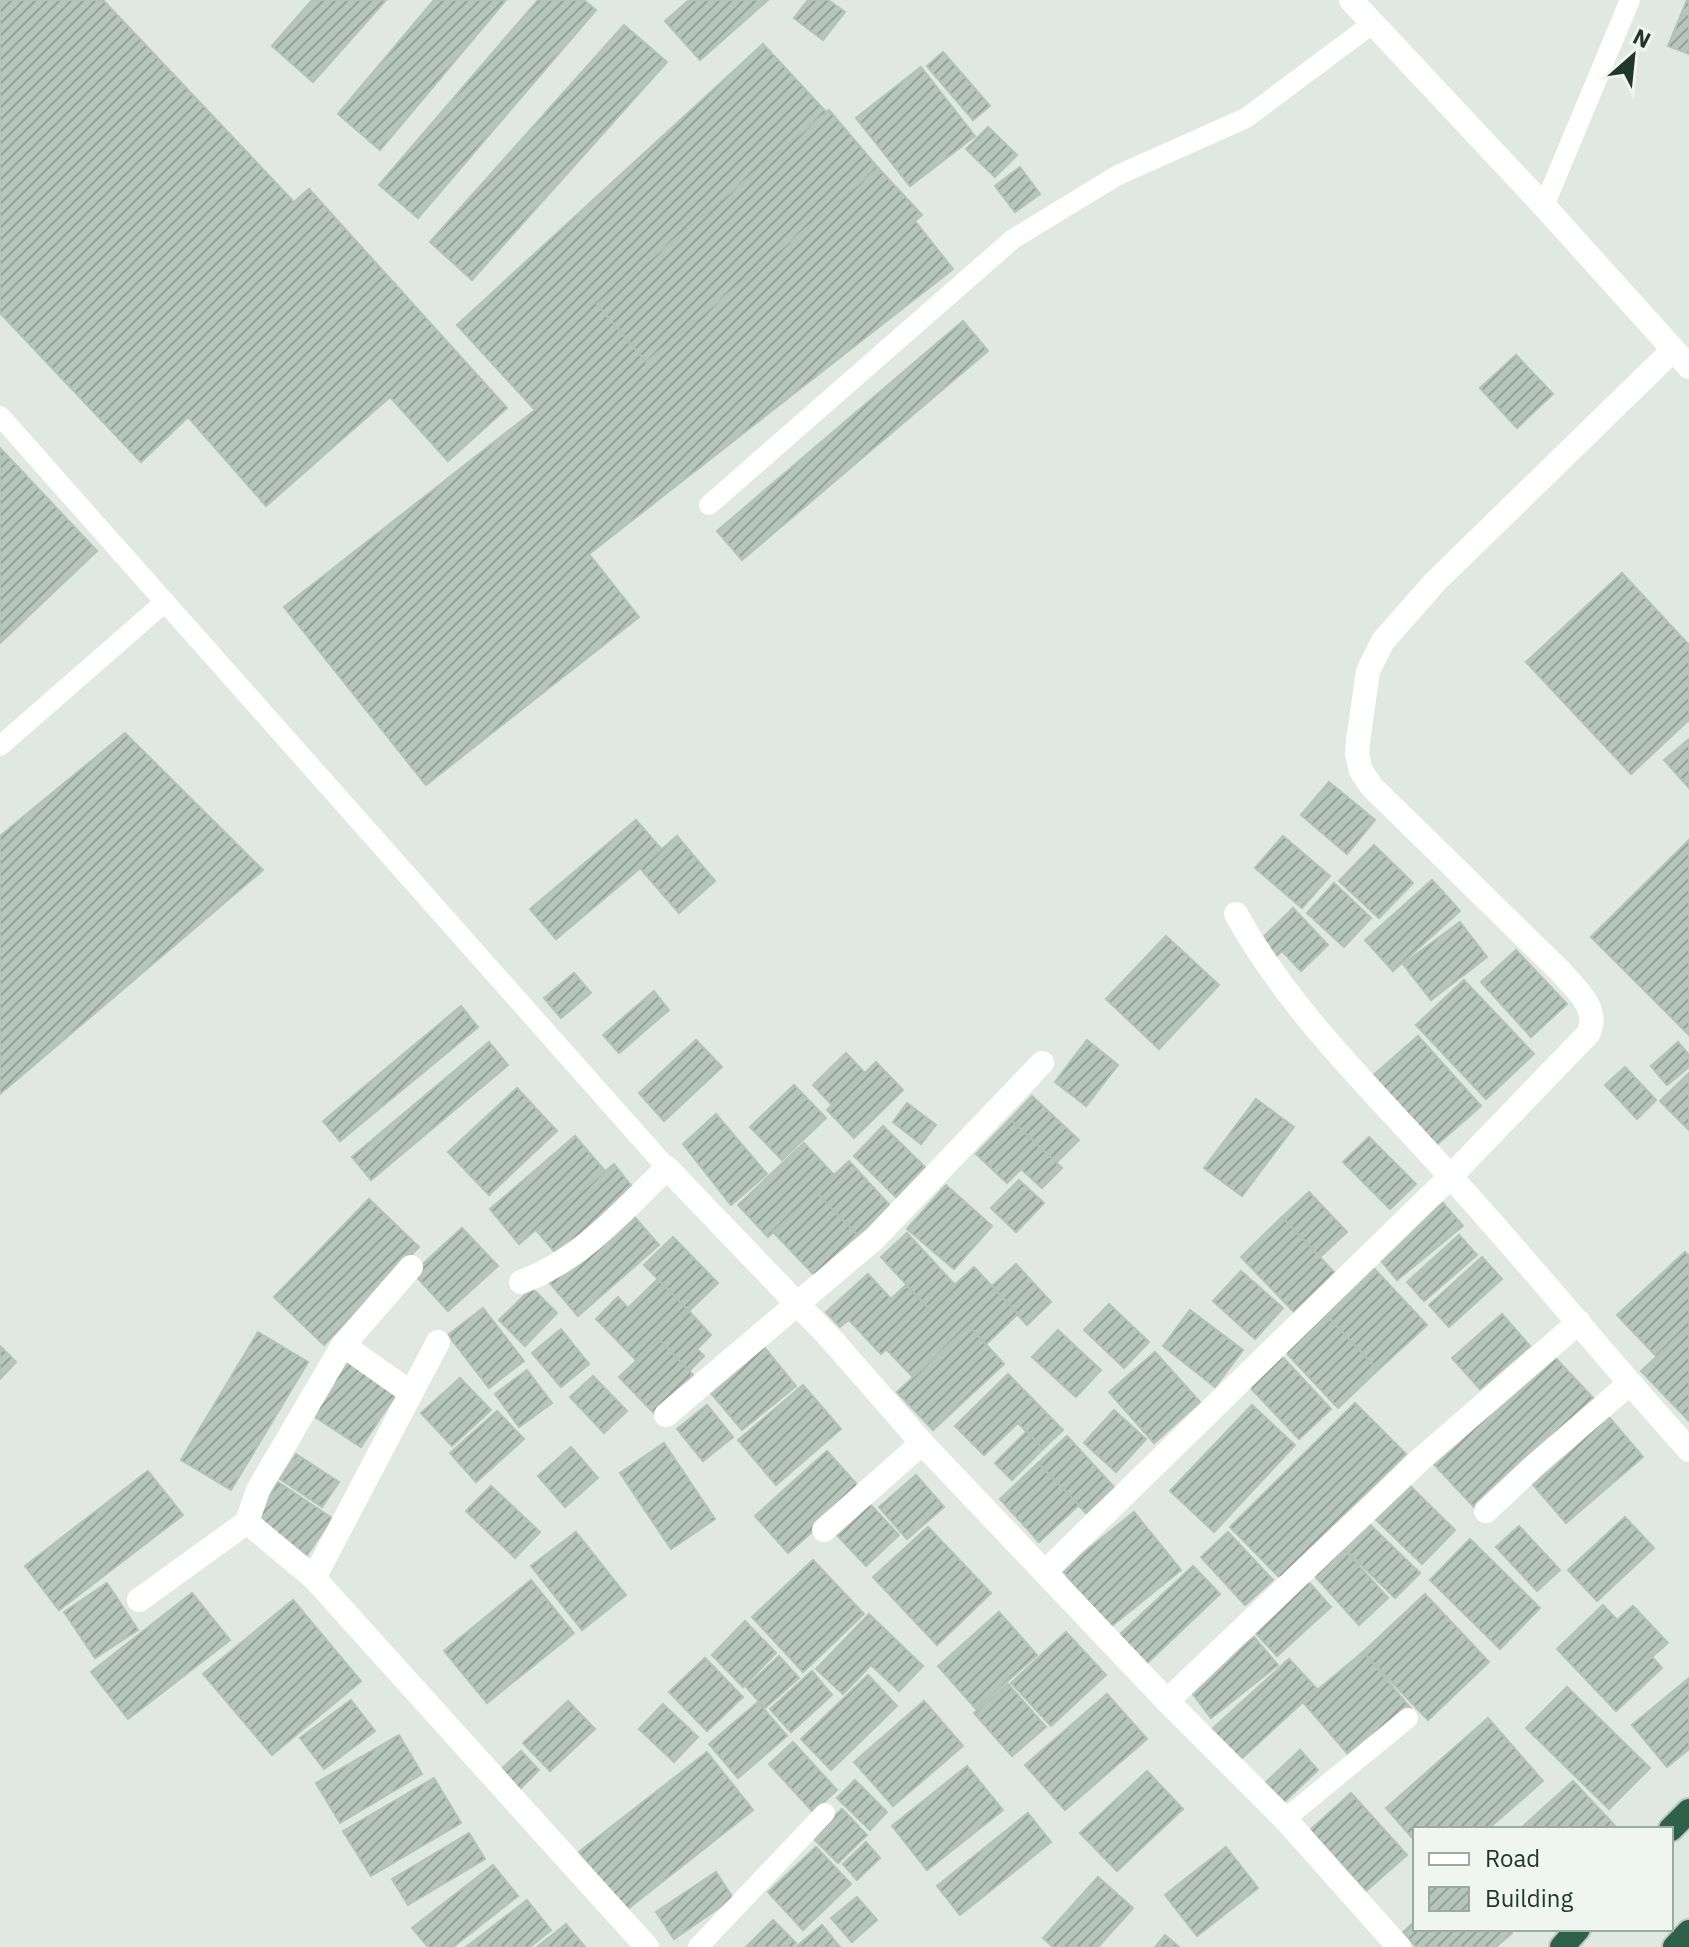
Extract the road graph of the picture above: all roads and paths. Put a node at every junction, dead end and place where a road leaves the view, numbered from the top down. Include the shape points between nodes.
1 (1351, 0) edge
2 (1630, 0) edge
3 (1372, 24) junction
4 (1544, 206) junction
5 (1681, 359) edge
6 (0, 416) edge
7 (709, 505) dead end
8 (165, 602) junction
9 (0, 746) edge
10 (1236, 914) dead end
11 (1042, 1063) dead end
12 (667, 1168) junction
13 (1451, 1176) junction
14 (411, 1267) dead end
15 (521, 1282) dead end
16 (797, 1303) junction
17 (1579, 1322) junction
18 (438, 1342) dead end
19 (343, 1345) junction
20 (1630, 1383) junction
21 (411, 1393) junction
22 (666, 1415) dead end
23 (922, 1443) junction
24 (1689, 1450) edge
25 (1486, 1511) dead end
26 (247, 1522) junction
27 (824, 1530) dead end
28 (1046, 1571) junction
29 (314, 1578) junction
30 (139, 1600) dead end
31 (1167, 1701) junction
32 (1408, 1718) dead end
33 (1689, 1811) edge
34 (825, 1813) dead end
35 (1285, 1819) junction
36 (1673, 1827) edge
37 (1576, 1931) edge
38 (1689, 1932) edge
39 (647, 1947) edge
40 (698, 1947) edge
41 (1399, 1947) edge
42 (1562, 1947) edge
43 (1675, 1947) edge

1 - 3 street
2 - 4 lane
3 - 4 street
3 - 7 lane via 1246,118 1118,175 1013,239
4 - 5 street
5 - 13 street via 1435,582 1383,641 1368,671 1357,754 1361,771 1560,971 1585,999 1592,1022 1588,1034
6 - 8 lane
8 - 9 lane
8 - 12 lane
10 - 13 street via 1260,957 1330,1045
11 - 16 street via 875,1238
12 - 15 street via 565,1262
12 - 16 street
13 - 17 street
13 - 28 street
14 - 19 street
16 - 22 street
16 - 23 street
17 - 20 street
17 - 31 street via 1420,1460
18 - 21 street
19 - 21 street
19 - 26 street via 258,1490
20 - 24 street
20 - 25 street
21 - 29 street
23 - 27 street
23 - 28 street
26 - 29 street
26 - 30 street
28 - 31 street
29 - 39 street
31 - 35 street
32 - 35 lane
33 - 36 highway
34 - 40 lane
35 - 41 street
37 - 42 highway
38 - 43 highway

